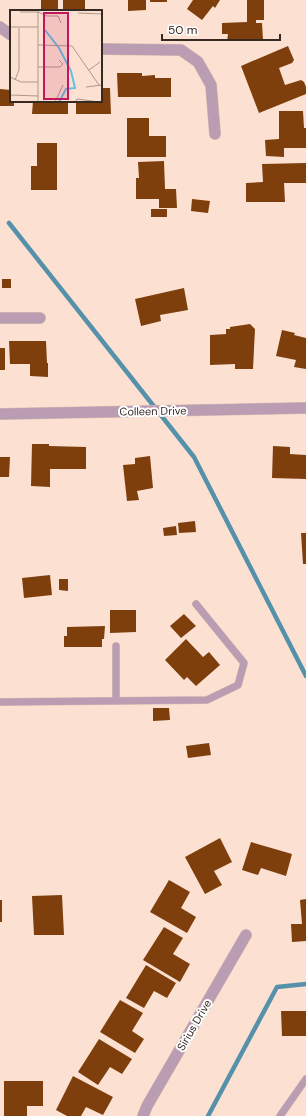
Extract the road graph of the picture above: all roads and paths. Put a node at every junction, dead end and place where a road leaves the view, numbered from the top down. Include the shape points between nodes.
1 (0, 27) edge
2 (10, 34) edge
3 (102, 49) edge
4 (215, 134) dead end
5 (0, 318) edge
6 (40, 318) dead end
7 (306, 408) edge
8 (0, 414) edge
9 (196, 604) dead end
10 (116, 646) dead end
11 (116, 701) junction
12 (0, 702) edge
13 (246, 935) dead end
14 (306, 1079) edge
15 (143, 1116) edge
16 (280, 1116) edge

1 - 2 street
3 - 4 street via 182,50 198,62 211,85
5 - 6 street
7 - 8 street, Colleen Drive
9 - 11 lane via 244,663 238,685 207,700
10 - 11 lane
11 - 12 lane
13 - 15 street, Sirius Drive
14 - 16 lane

